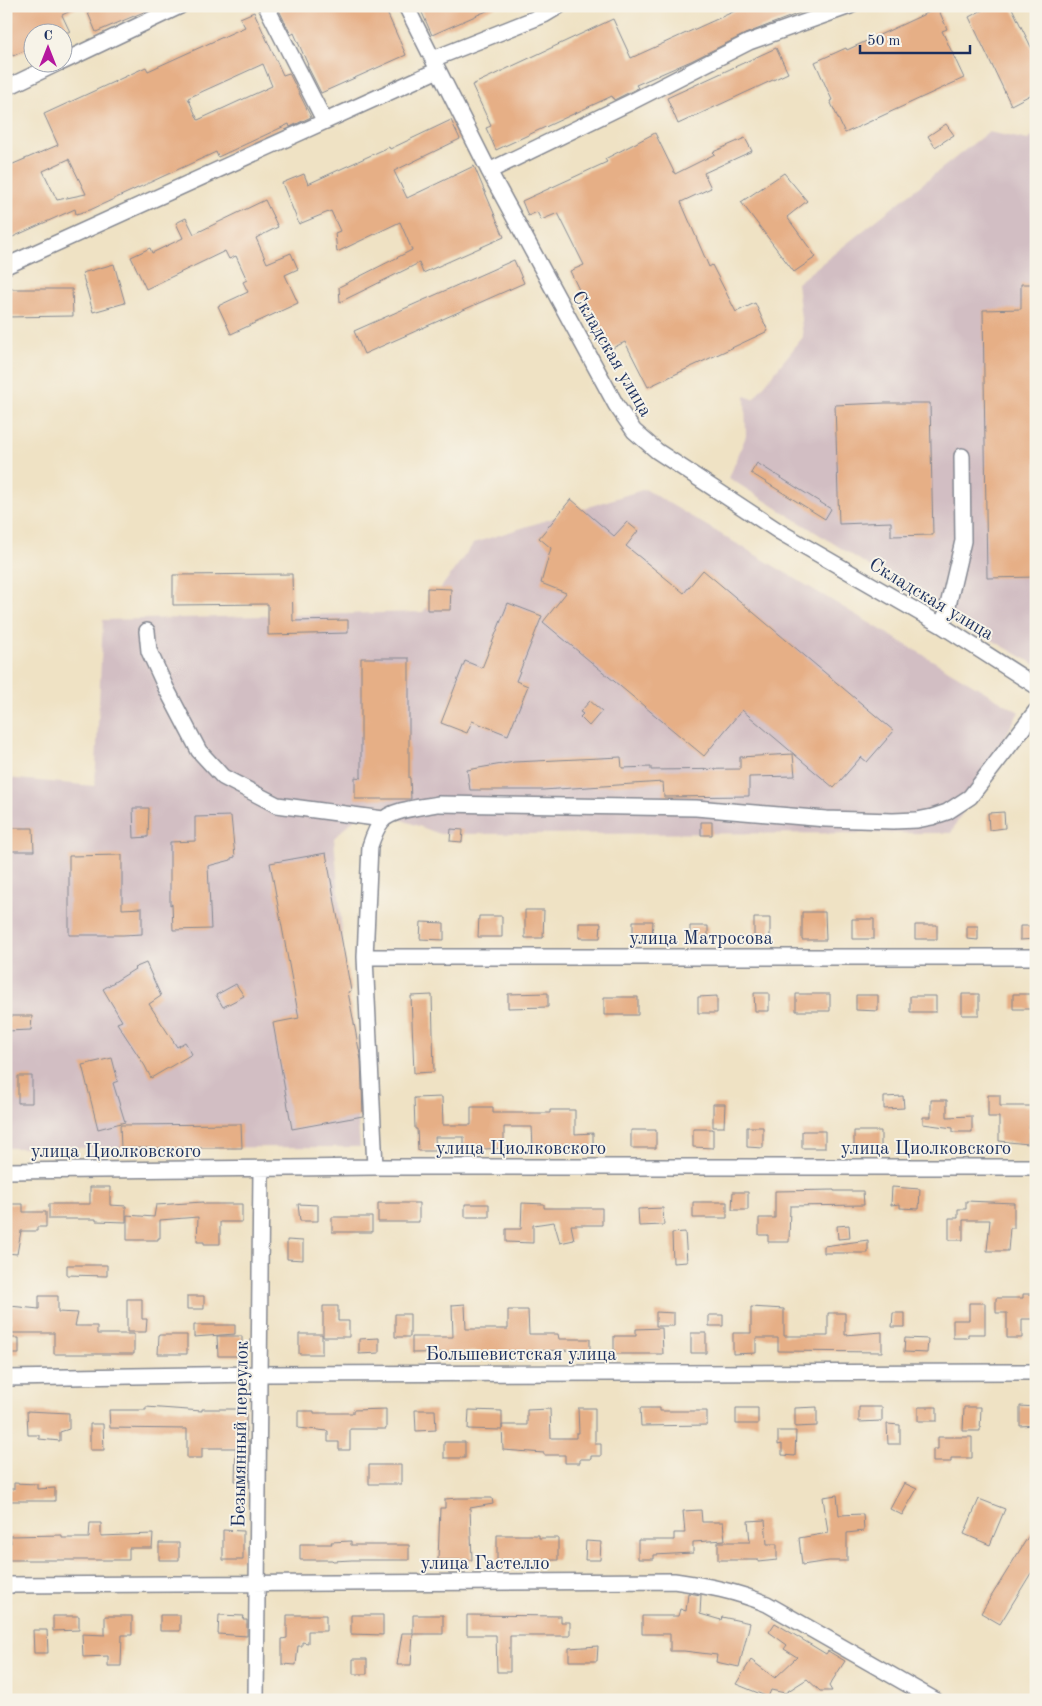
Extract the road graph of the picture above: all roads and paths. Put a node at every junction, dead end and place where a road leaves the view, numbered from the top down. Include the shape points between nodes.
1 (180, 6) edge
2 (266, 6) edge
3 (406, 6) edge
4 (559, 6) edge
5 (850, 6) edge
6 (72, 57) edge
7 (436, 65) junction
8 (40, 72) edge
9 (6, 88) edge
10 (324, 120) junction
11 (489, 171) junction
12 (6, 266) edge
13 (962, 456) dead end
14 (941, 625) junction
15 (147, 631) dead end
16 (1036, 686) edge
17 (1036, 711) edge
18 (384, 819) junction
19 (365, 957) junction
20 (1036, 957) edge
21 (375, 1167) junction
22 (1036, 1167) edge
23 (261, 1169) junction
24 (6, 1171) edge
25 (1036, 1372) edge
26 (259, 1374) junction
27 (6, 1378) edge
28 (257, 1582) junction
29 (6, 1584) edge
30 (256, 1700) edge
31 (935, 1700) edge

1 - 6 street
2 - 10 street
3 - 7 street, Складская улица
4 - 7 street
5 - 11 street via 749,42
7 - 10 street
7 - 11 street, Складская улица
8 - 9 street
10 - 12 street
11 - 14 street, Складская улица via 616,405 634,431 657,452 780,532
13 - 14 street via 964,541
14 - 16 street, Складская улица
15 - 18 street via 150,651 166,688 199,750 223,777 277,806
17 - 18 street via 970,797 947,812 917,820 826,819 696,808 438,804 403,811
18 - 19 street via 370,846
19 - 20 street, улица Матросова
19 - 21 street
21 - 22 street, улица Циолковского
21 - 23 street, улица Циолковского
23 - 24 street, улица Циолковского
23 - 26 street, Безымянный переулок
25 - 26 street, Большевистская улица
26 - 27 street, Большевистская улица
26 - 28 street, Безымянный переулок
28 - 29 street, улица Гастелло
28 - 30 street, Безымянный переулок
28 - 31 street, улица Гастелло via 674,1581 708,1586 767,1604

